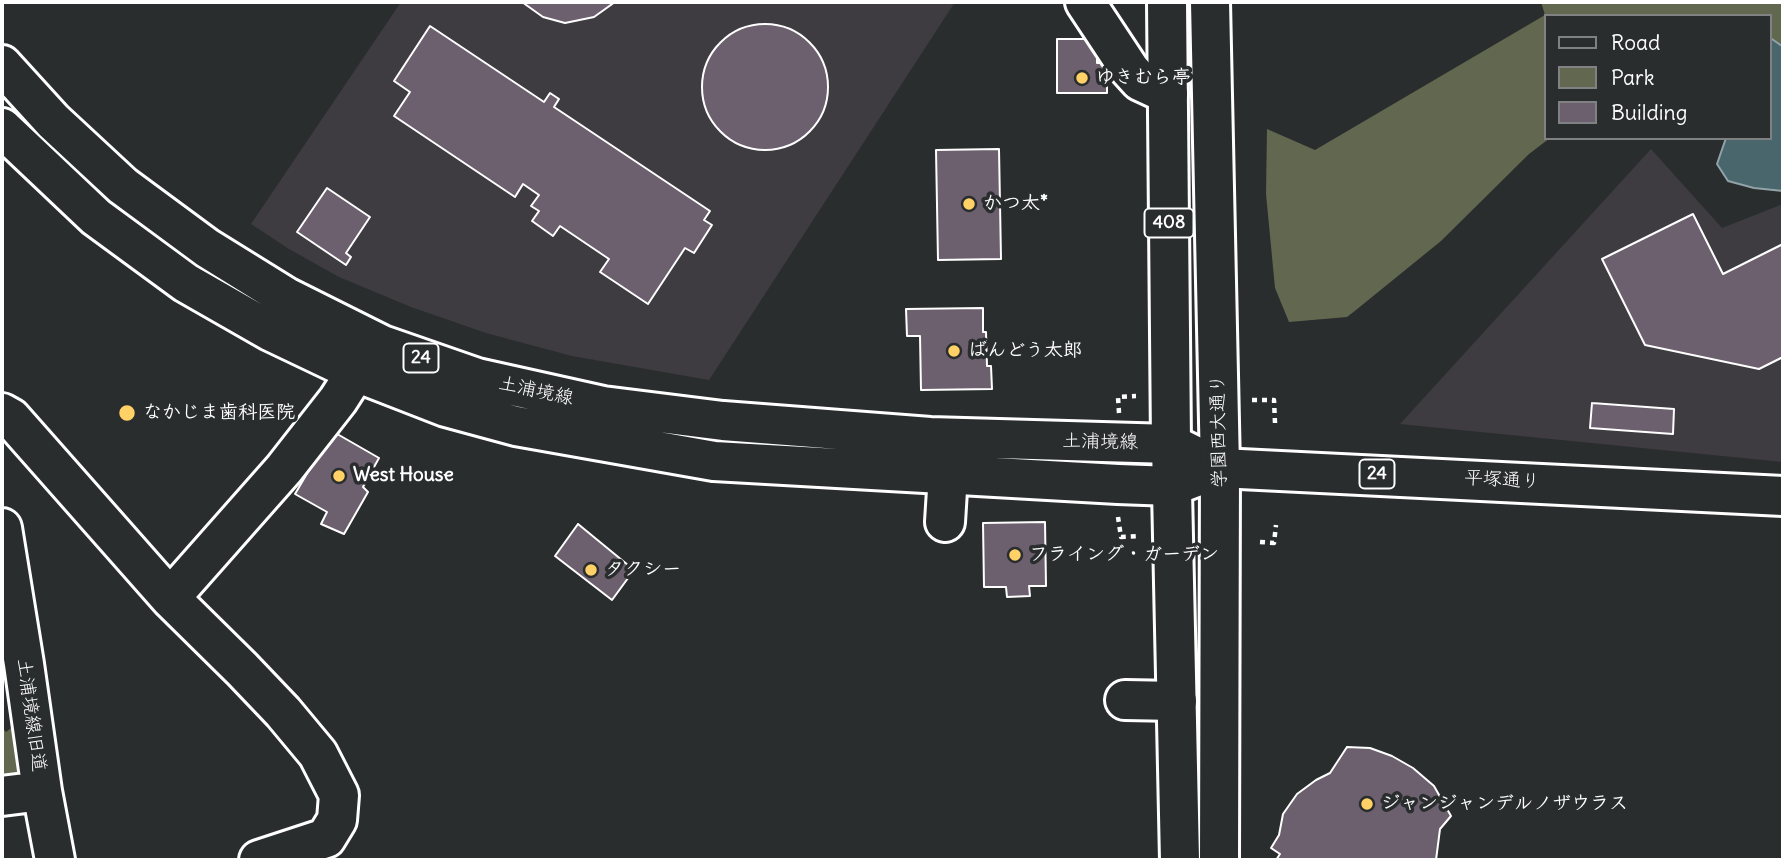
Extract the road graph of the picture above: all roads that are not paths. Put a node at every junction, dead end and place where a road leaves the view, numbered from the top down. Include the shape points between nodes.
1 (1085, 2) edge
2 (1167, 2) edge
3 (1210, 2) edge
4 (2, 65) edge
5 (1168, 94) junction
6 (2, 128) edge
7 (356, 372) junction
8 (2, 413) edge
9 (1171, 444) junction
10 (1220, 468) junction
11 (948, 474) junction
12 (1172, 486) junction
13 (1783, 496) edge
14 (945, 522) dead end
15 (2, 527) edge
16 (170, 598) junction
17 (1125, 700) dead end
18 (1177, 701) junction
19 (42, 792) junction
20 (2, 796) edge
21 (55, 860) edge
22 (259, 860) edge
23 (1180, 860) edge
24 (1219, 860) edge

1 - 5 main road via 1130,70 1140,81
2 - 5 main road, 408
3 - 10 main road, 学園西大通り / 408
4 - 9 main road, 土浦境線 / 24 via 123,187 207,248 286,297 382,345 477,379 603,406 723,421 930,438
5 - 9 main road, 408
6 - 7 main road, 土浦境線 / 24 via 96,217 186,283 270,331
7 - 11 main road, 土浦境線 / 24 via 446,407 516,426 713,461
7 - 16 main road via 284,469
8 - 16 main road
9 - 10 main road, 平塚通り / 24
9 - 12 main road, 408
10 - 12 main road, 平塚通り / 24
10 - 13 main road, 平塚通り / 24
10 - 24 main road, 学園西大通り / 408
11 - 12 main road, 土浦境線 / 24
11 - 14 main road
12 - 18 main road, 408
15 - 19 main road, 土浦境線旧道
16 - 22 main road via 283,712 318,754 339,795 337,820 326,838
17 - 18 main road
18 - 23 main road, 408
19 - 20 main road
19 - 21 main road, 土浦境線旧道

